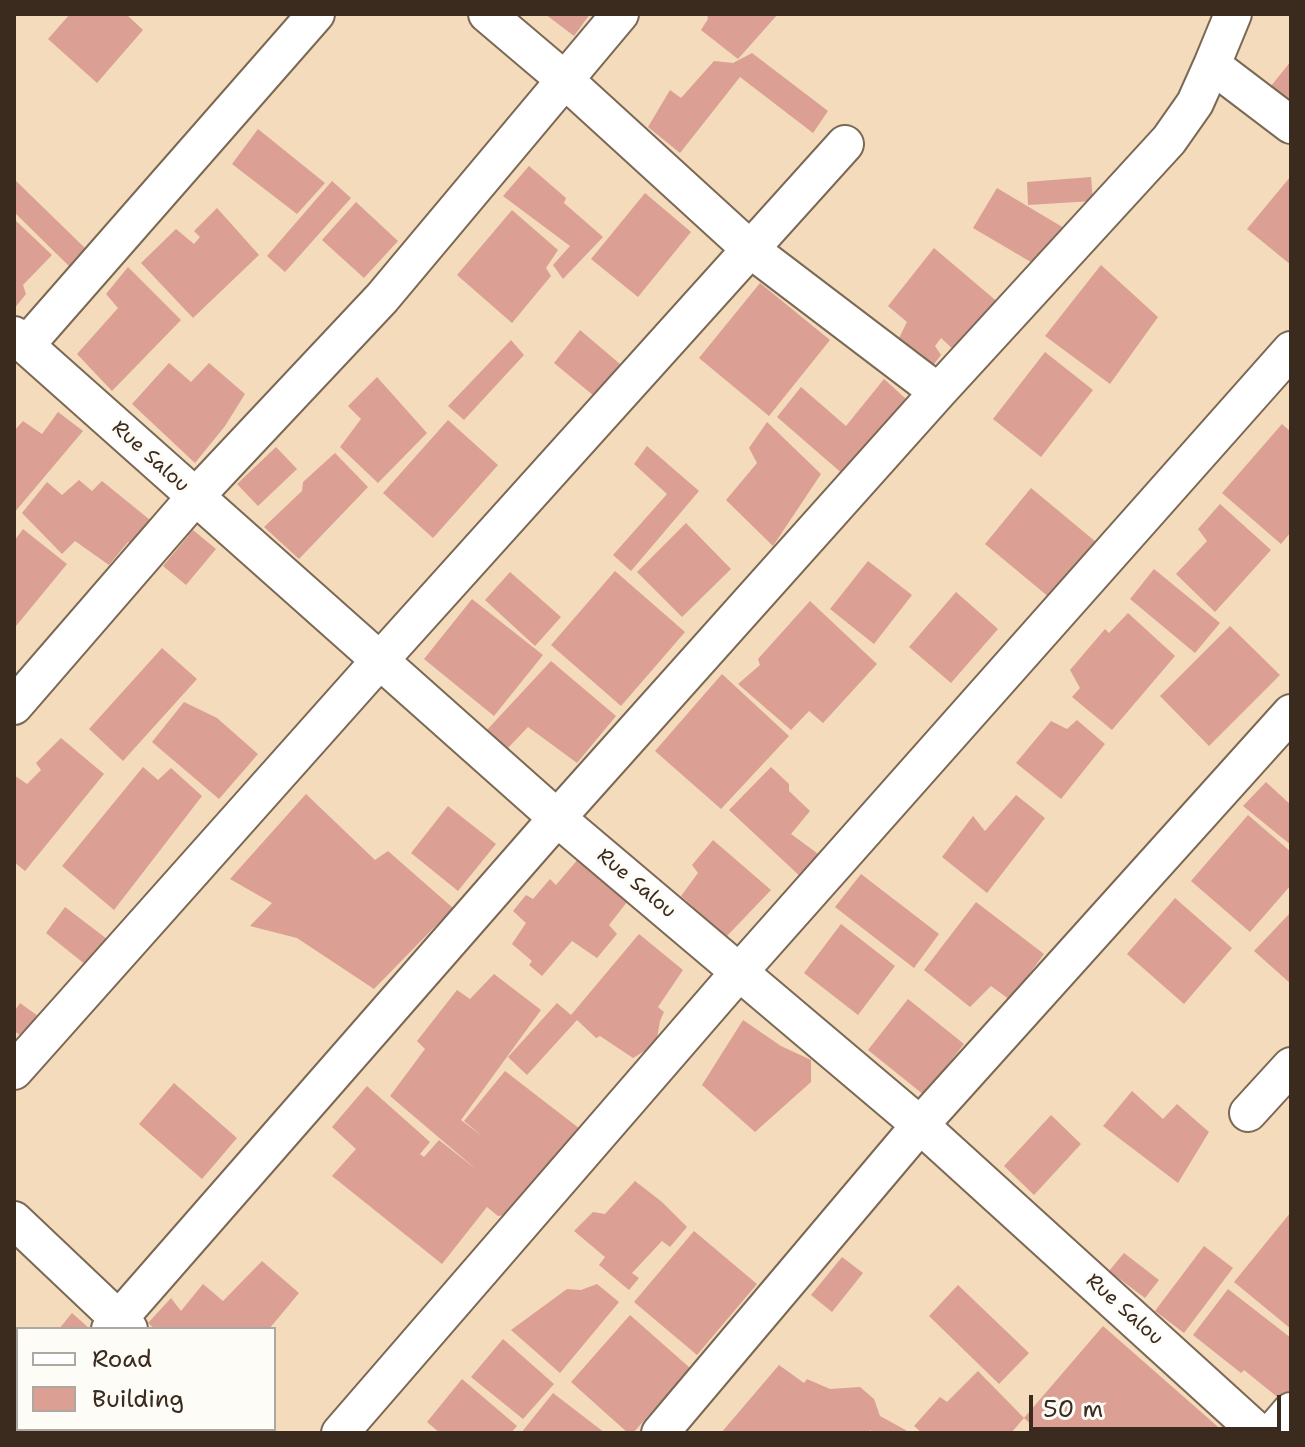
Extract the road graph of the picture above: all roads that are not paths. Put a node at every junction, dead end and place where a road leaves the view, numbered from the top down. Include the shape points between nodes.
1 (316, 14) edge
2 (487, 14) edge
3 (620, 14) edge
4 (1233, 14) edge
5 (1212, 65) junction
6 (566, 81) junction
7 (1291, 125) edge
8 (845, 144) dead end
9 (750, 249) junction
10 (20, 340) edge
11 (1291, 350) edge
12 (938, 392) junction
13 (195, 497) junction
14 (381, 659) junction
15 (14, 706) edge
16 (1291, 713) edge
17 (557, 818) junction
18 (740, 971) junction
19 (1291, 1066) edge
20 (14, 1071) edge
21 (1248, 1113) dead end
22 (920, 1125) junction
23 (14, 1220) edge
24 (119, 1326) edge
25 (1291, 1411) edge
26 (340, 1433) edge
27 (660, 1433) edge
28 (1259, 1433) edge
29 (1272, 1433) edge

1 - 10 street
2 - 6 street
3 - 6 street
4 - 5 street
5 - 7 street
5 - 12 street via 1195,103 1169,140
6 - 9 street
6 - 13 street via 382,298
8 - 9 street
9 - 12 street
9 - 14 street
10 - 13 street, Rue Salou
11 - 18 street
12 - 17 street
13 - 14 street, Rue Salou
13 - 15 street
14 - 17 street, Rue Salou
14 - 20 street
16 - 22 street
17 - 18 street, Rue Salou
17 - 24 street
18 - 22 street, Rue Salou
18 - 26 street
19 - 21 street
22 - 27 street
22 - 28 street, Rue Salou
23 - 24 street
25 - 29 street

